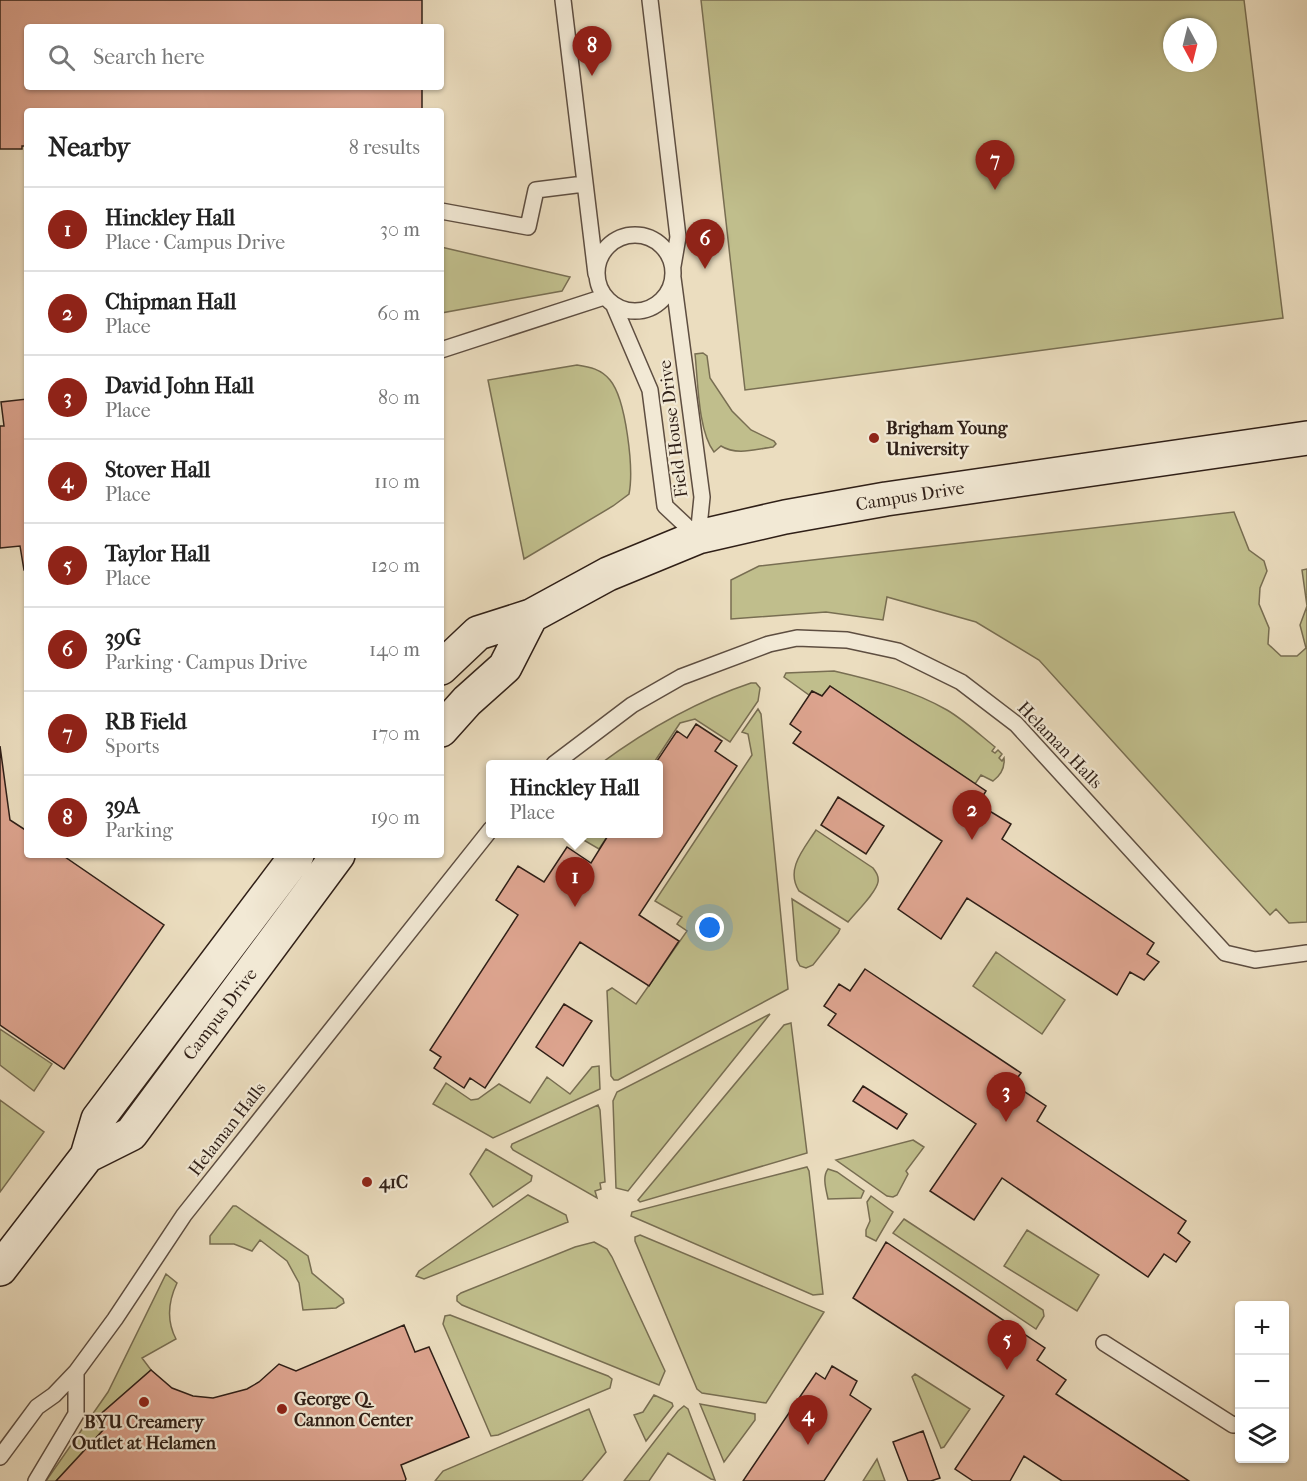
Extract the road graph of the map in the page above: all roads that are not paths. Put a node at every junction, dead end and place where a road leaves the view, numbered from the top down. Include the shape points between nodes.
1 (563, 0) edge
2 (650, 0) edge
3 (584, 184) junction
4 (444, 212) edge
5 (673, 272) junction
6 (596, 274) junction
7 (609, 301) junction
8 (444, 349) edge
9 (1307, 438) edge
10 (698, 537) junction
11 (531, 616) junction
12 (444, 665) edge
13 (444, 727) edge
14 (560, 760) edge
15 (486, 835) edge
16 (295, 858) edge
17 (336, 858) edge
18 (1307, 953) edge
19 (87, 1156) junction
20 (0, 1269) edge
21 (1104, 1343) dead end
22 (76, 1372) junction
23 (1235, 1425) edge
24 (0, 1457) edge
25 (36, 1481) edge

1 - 3 lane
2 - 5 lane, Field House Drive via 678,237
3 - 4 lane via 536,190 528,227
3 - 6 lane
5 - 6 lane via 668,253 660,243 636,234 612,241 598,260
5 - 7 lane via 669,291 651,308 625,310
5 - 10 lane, Field House Drive via 702,497
6 - 7 lane via 598,286
7 - 8 lane
7 - 10 lane, Field House Drive via 650,390 665,506
9 - 10 main road, Campus Drive via 886,499
10 - 11 main road, Campus Drive via 608,574
11 - 12 main road, Campus Drive via 478,633
11 - 13 main road via 506,667
14 - 18 lane, Helaman Halls via 632,705 681,677 769,644 797,638 847,640 898,651 961,682 1016,724 1225,953 1255,960
15 - 22 lane, Helaman Halls via 184,1215
16 - 19 main road, Campus Drive via 98,1119
17 - 19 main road, Campus Drive via 131,1134
19 - 20 main road, Campus Drive
21 - 23 lane
22 - 24 lane, Helaman Halls via 37,1407
22 - 25 lane via 76,1414

